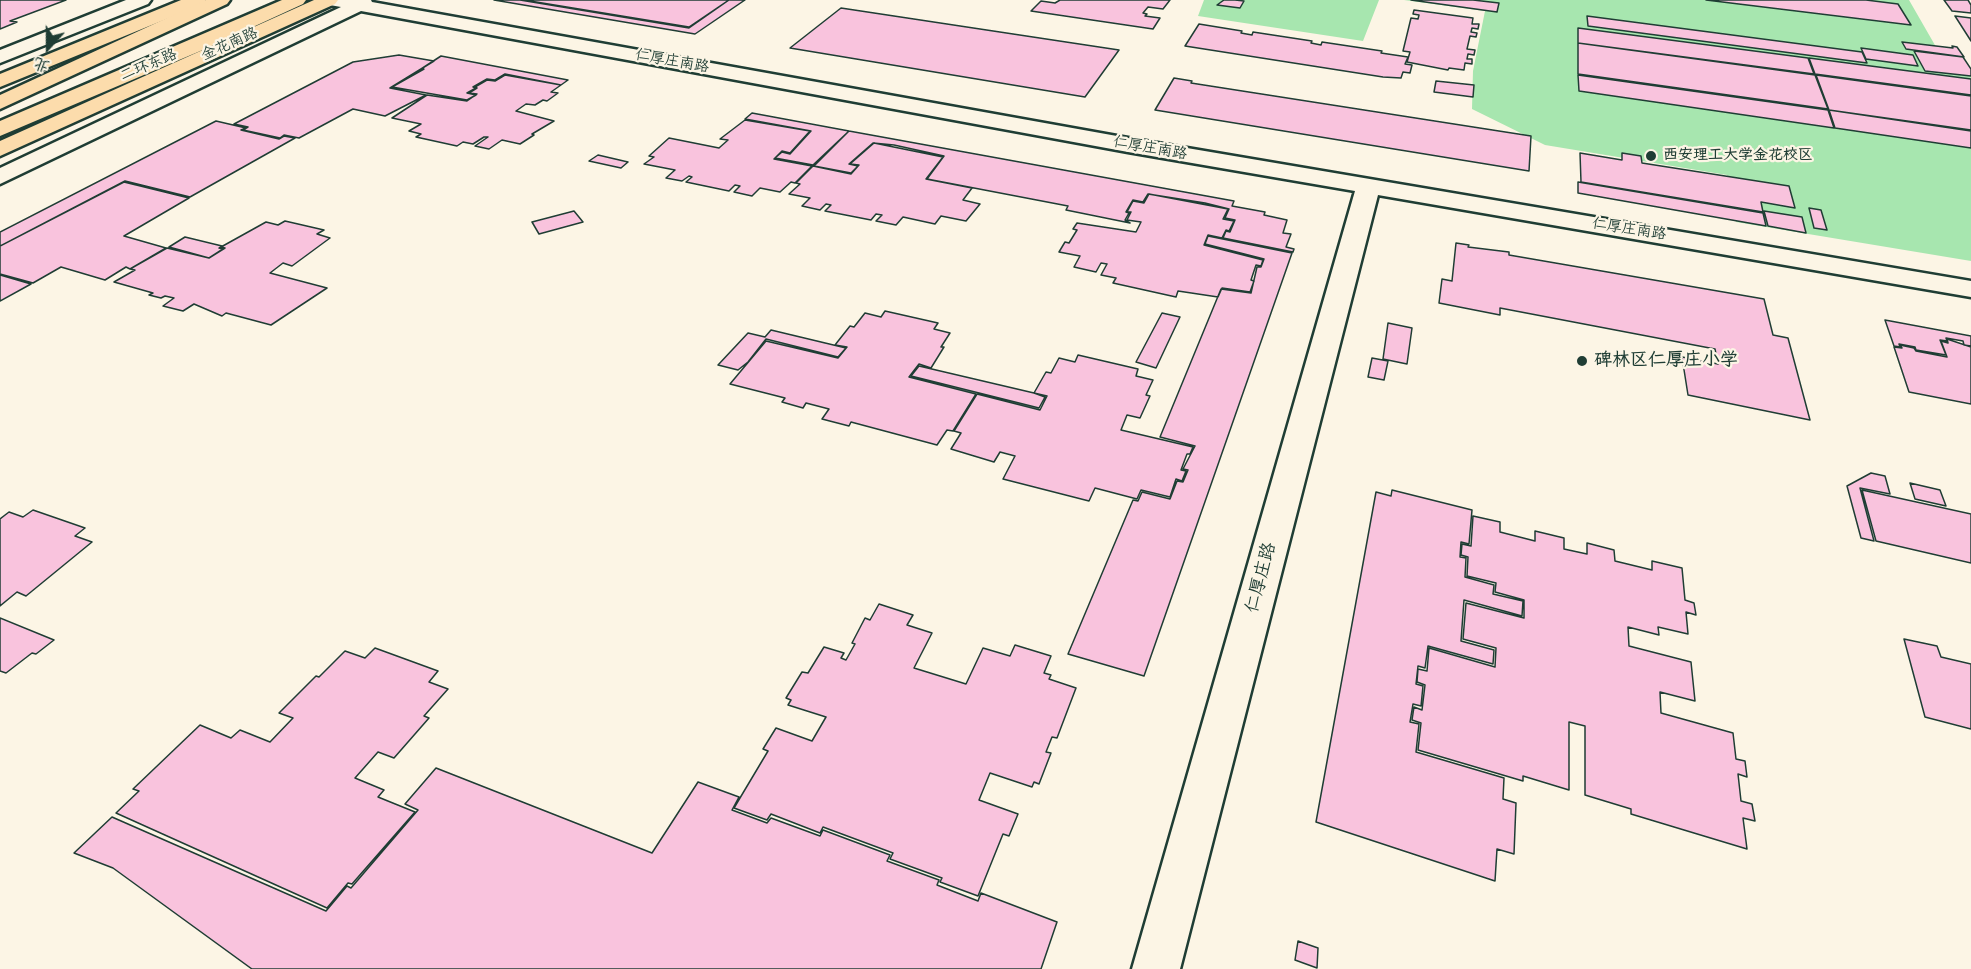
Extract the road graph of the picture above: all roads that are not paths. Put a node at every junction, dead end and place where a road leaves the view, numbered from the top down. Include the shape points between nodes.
1 (142, 0) edge
2 (216, 0) edge
3 (221, 0) edge
4 (297, 0) edge
5 (330, 0) edge
6 (365, 3) edge
7 (198, 5) edge
8 (208, 55) junction
9 (0, 57) edge
10 (0, 81) edge
11 (0, 103) edge
12 (44, 110) junction
13 (0, 129) edge
14 (0, 149) edge
15 (0, 177) edge
16 (1368, 187) junction
17 (1971, 289) edge
18 (1156, 969) edge

1 - 9 street
2 - 7 main road
3 - 7 main road, 二环东路
4 - 12 main road, 二环东路
5 - 6 street, 仁厚庄南路
5 - 8 main road, 金花南路
6 - 15 street
6 - 16 street, 仁厚庄南路
7 - 10 main road
7 - 11 main road, 二环东路 via 100,58
8 - 12 main road
8 - 14 main road, 金花南路
12 - 13 main road, 二环东路
16 - 17 street, 仁厚庄南路
16 - 18 street, 仁厚庄路

